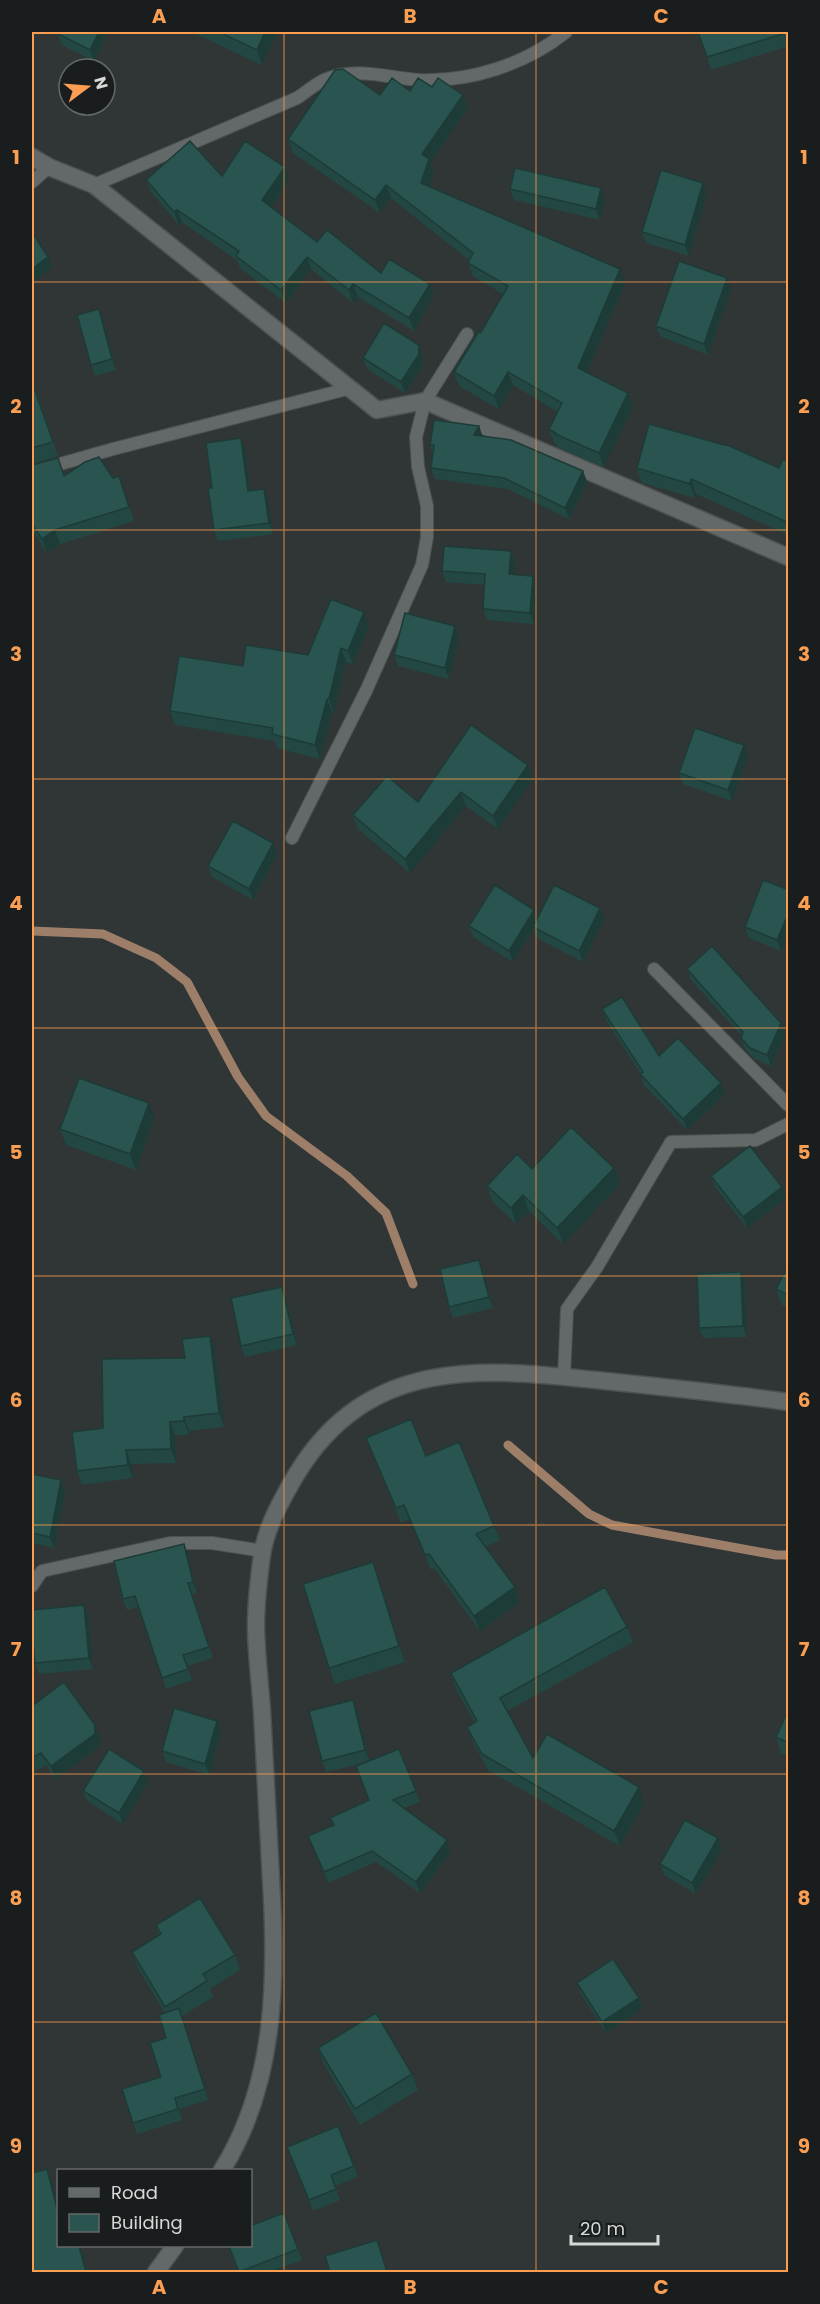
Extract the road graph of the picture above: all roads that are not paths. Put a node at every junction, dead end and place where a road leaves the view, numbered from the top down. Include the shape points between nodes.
1 (566, 32) edge
2 (32, 157) edge
3 (50, 167) junction
4 (32, 182) edge
5 (94, 185) junction
6 (467, 334) dead end
7 (351, 388) junction
8 (425, 401) junction
9 (32, 472) edge
10 (789, 556) edge
11 (292, 838) dead end
12 (654, 969) dead end
13 (789, 1105) edge
14 (789, 1124) edge
15 (564, 1377) junction
16 (789, 1402) edge
17 (263, 1551) junction
18 (37, 1570) edge
19 (32, 1586) edge
20 (223, 2169) edge
21 (174, 2247) edge
22 (156, 2272) edge

1 - 5 lane via 512,63 475,76 421,80 349,73 325,80 297,98
2 - 3 street
3 - 4 lane
3 - 5 street
5 - 7 street
6 - 8 lane
7 - 8 street via 377,410
7 - 9 lane
8 - 10 street
8 - 11 lane via 416,436 427,506 422,565 366,691
12 - 13 lane
14 - 15 lane via 756,1140 671,1142 597,1267 567,1309
15 - 16 street
15 - 17 street via 519,1372 452,1374 398,1386 349,1413 310,1452 280,1501
17 - 18 lane via 212,1543 170,1543
17 - 20 street via 256,1622 275,1942 273,2006 250,2114
18 - 19 lane
21 - 22 street

